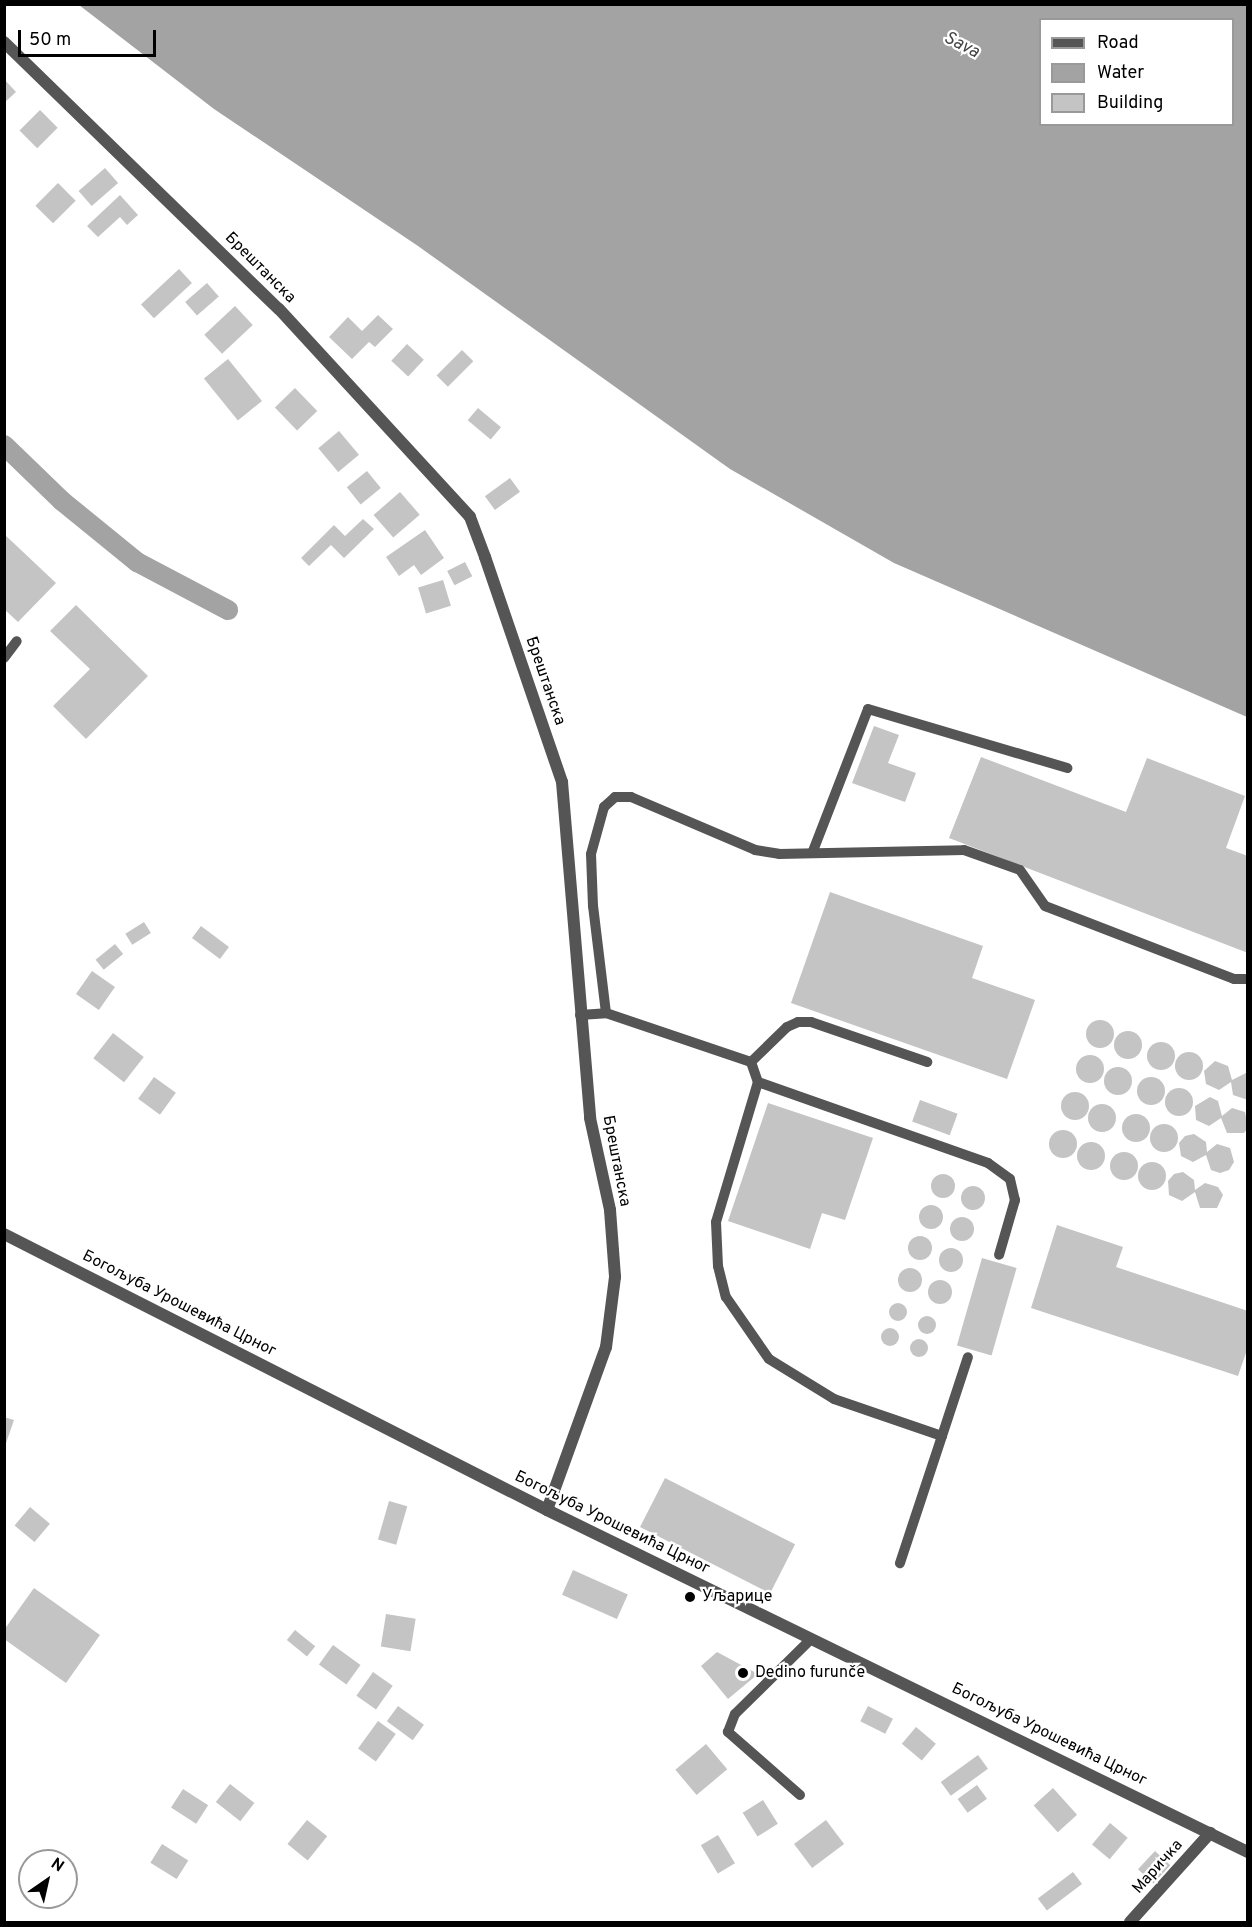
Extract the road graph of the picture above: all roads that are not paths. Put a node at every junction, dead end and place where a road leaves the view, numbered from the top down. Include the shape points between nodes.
1 (4, 42) edge
2 (17, 641) dead end
3 (4, 658) edge
4 (1067, 768) dead end
5 (813, 851) junction
6 (1248, 979) edge
7 (606, 1012) junction
8 (580, 1015) junction
9 (751, 1062) junction
10 (927, 1062) dead end
11 (758, 1082) junction
12 (4, 1234) edge
13 (999, 1256) dead end
14 (968, 1357) dead end
15 (942, 1436) junction
16 (547, 1510) junction
17 (900, 1563) dead end
18 (811, 1639) junction
19 (800, 1795) dead end
20 (1210, 1833) junction
21 (1248, 1852) edge
22 (1130, 1923) edge

1 - 8 street, Брештанска via 279,309 470,517 562,782
2 - 3 lane
4 - 5 lane via 868,709
5 - 6 lane via 964,850 1020,870 1045,906 1234,979
5 - 7 lane via 779,854 755,849 631,797 615,797 604,807 591,854
7 - 8 lane
7 - 9 lane
8 - 16 street, Брештанска via 590,1118 610,1210 615,1277 606,1347
9 - 10 lane via 787,1027 798,1022 811,1022
9 - 11 lane
11 - 13 lane via 988,1163 1011,1179 1015,1200
11 - 15 lane via 716,1222 718,1266 726,1297 768,1359 834,1399
12 - 16 street, Богољуба Урошевића Црног
14 - 15 lane
15 - 17 lane
16 - 18 street, Богољуба Урошевића Црног
18 - 19 lane via 735,1714 728,1732
18 - 20 street, Богољуба Урошевића Црног
20 - 21 street, Богољуба Урошевића Црног
20 - 22 street, Маричка

